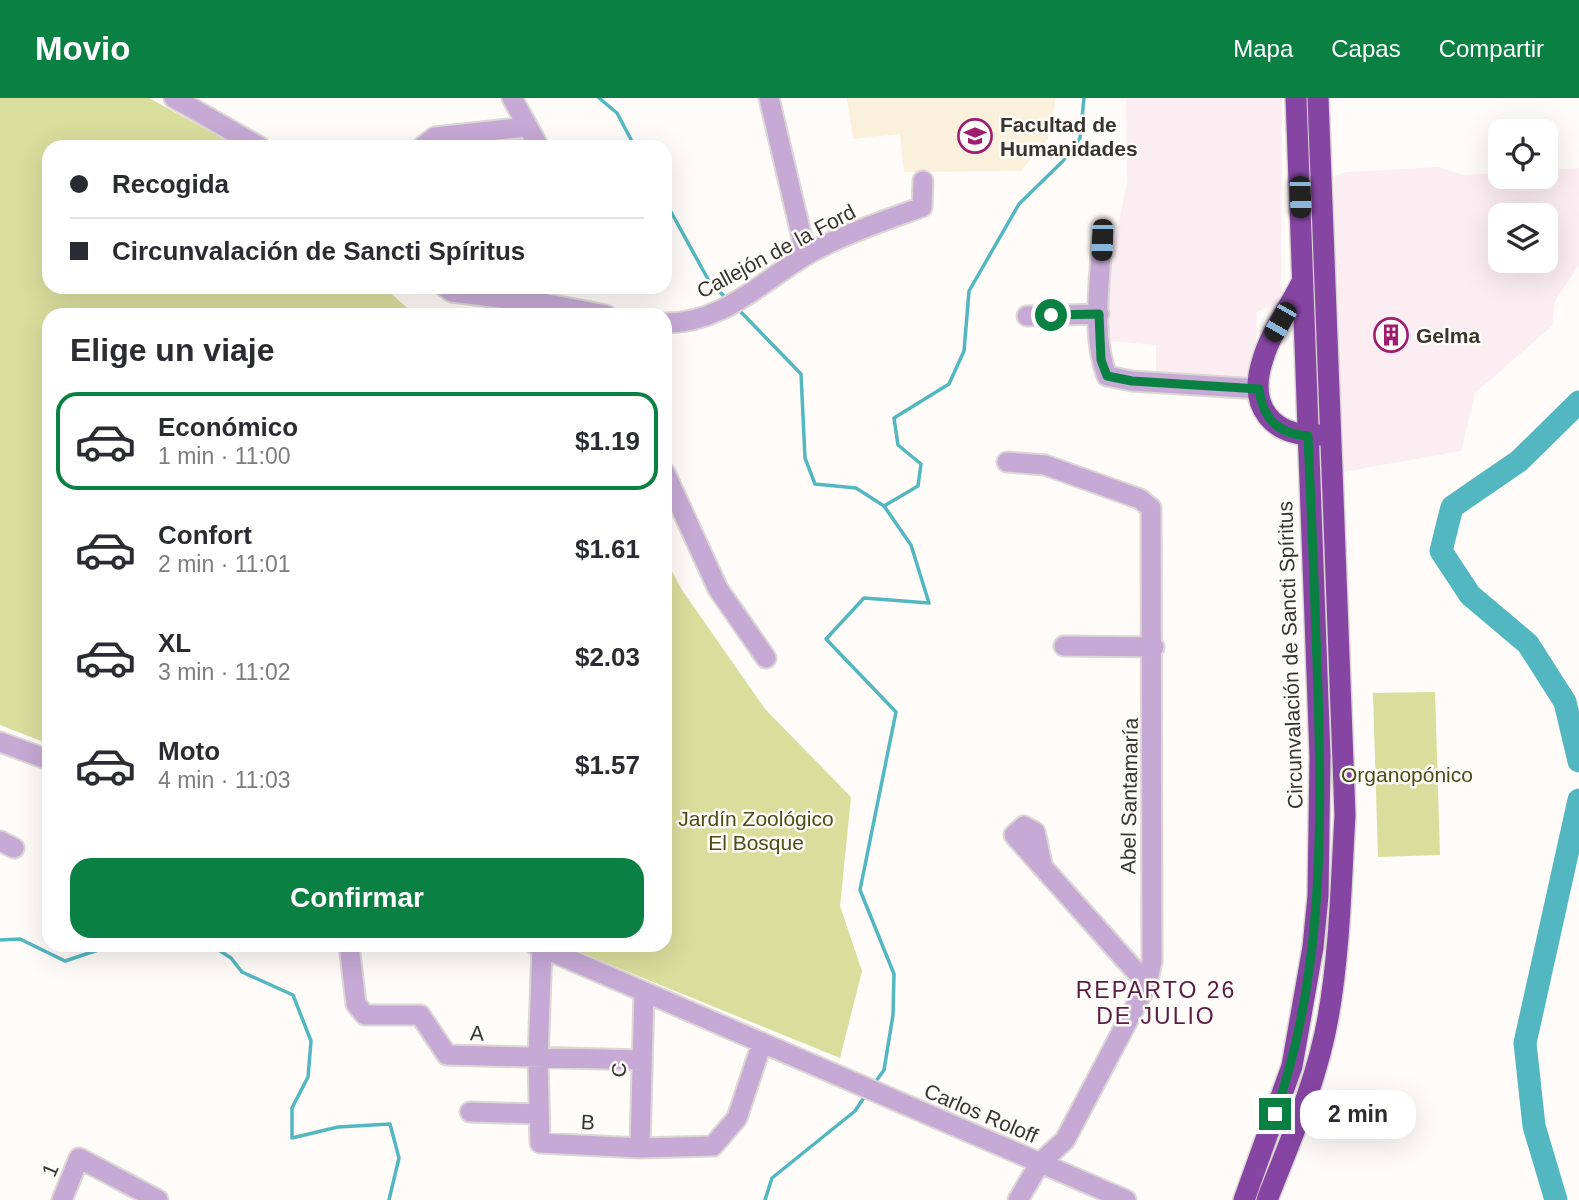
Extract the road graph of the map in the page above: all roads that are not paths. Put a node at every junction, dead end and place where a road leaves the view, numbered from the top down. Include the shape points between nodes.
1 (174, 98) edge
2 (512, 98) edge
3 (769, 98) edge
4 (1296, 98) edge
5 (1318, 98) edge
6 (526, 127) junction
7 (248, 140) edge
8 (431, 140) edge
9 (534, 140) edge
10 (1321, 164) junction
11 (1299, 174) junction
12 (923, 181) dead end
13 (1102, 240) dead end
14 (806, 256) junction
15 (1303, 280) junction
16 (516, 294) edge
17 (548, 295) edge
18 (586, 308) edge
19 (1099, 314) junction
20 (1027, 316) dead end
21 (675, 323) edge
22 (1259, 389) junction
23 (1331, 435) junction
24 (1308, 436) junction
25 (1007, 462) dead end
26 (672, 488) edge
27 (1065, 646) dead end
28 (1153, 647) junction
29 (766, 658) dead end
30 (0, 742) edge
31 (42, 757) edge
32 (1043, 868) dead end
33 (350, 952) edge
34 (539, 952) edge
35 (553, 952) edge
36 (1147, 984) junction
37 (644, 992) junction
38 (762, 1043) junction
39 (538, 1058) junction
40 (641, 1060) junction
41 (470, 1112) dead end
42 (539, 1114) junction
43 (640, 1148) junction
44 (1040, 1163) junction
45 (62, 1200) edge
46 (158, 1200) edge
47 (1018, 1200) edge
48 (1126, 1200) edge
49 (1244, 1200) edge
50 (1266, 1200) edge

1 - 7 street
2 - 6 street
3 - 14 street
4 - 11 highway, Circunvalación de Sancti Spíritus
5 - 10 highway
6 - 8 street
6 - 9 street
10 - 11 highway
10 - 23 highway
11 - 15 highway, Circunvalación de Sancti Spíritus
12 - 14 street, Callejón de la Ford via 922,206 844,235
13 - 19 street
14 - 21 street, Callejón de la Ford via 727,308
15 - 22 highway via 1261,362
15 - 24 highway, Circunvalación de Sancti Spíritus
16 - 17 street
17 - 18 street
19 - 20 street
19 - 22 street via 1101,360 1107,376
22 - 24 highway via 1262,410 1273,425 1292,435
23 - 24 highway
23 - 50 highway via 1345,815 1339,927 1328,1019 1306,1104
24 - 49 highway, Circunvalación de Sancti Spíritus via 1320,756 1318,896 1292,1066
25 - 28 street, Abel Santamaría via 1045,465 1140,499 1151,508
26 - 29 street via 718,589
27 - 28 street
28 - 36 street, Abel Santamaría via 1152,961
30 - 31 street
32 - 36 street
33 - 39 street, A via 356,1004 365,1015 420,1015 447,1055
34 - 39 street, B
35 - 37 street, Carlos Roloff
36 - 44 street, Abel Santamaría via 1065,1140
37 - 38 street, Carlos Roloff
37 - 40 street, C
38 - 43 street, B via 737,1118 713,1146
38 - 44 street, Carlos Roloff
39 - 40 street, A
39 - 42 street, B
40 - 43 street, C
41 - 42 street
42 - 43 street, B via 540,1143
44 - 47 street, Abel Santamaría
44 - 48 street, Carlos Roloff
45 - 46 street, 1 via 79,1158

